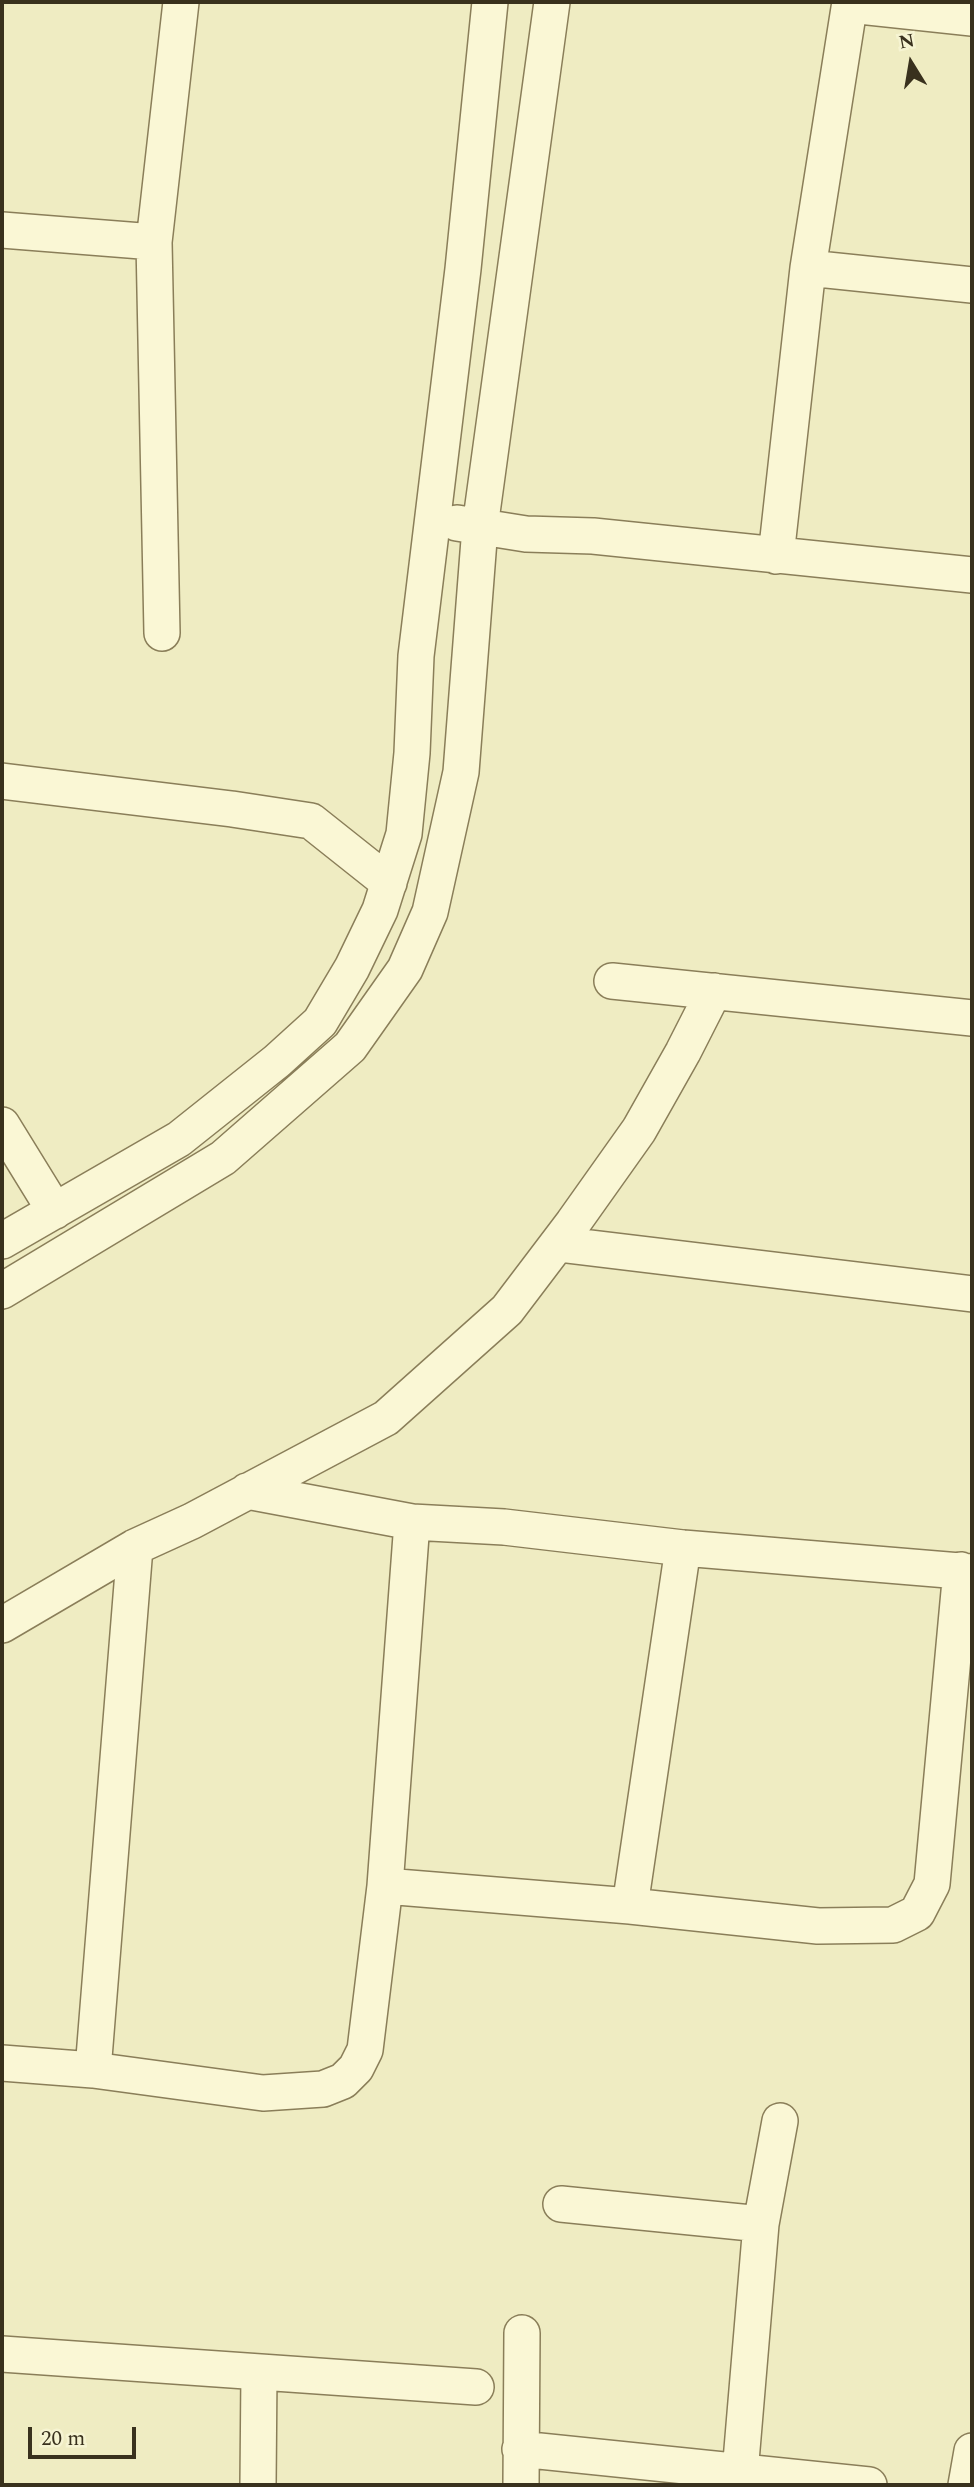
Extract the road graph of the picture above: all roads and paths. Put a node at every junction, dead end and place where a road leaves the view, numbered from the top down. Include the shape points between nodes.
1 (181, 2) edge
2 (490, 2) edge
3 (552, 2) edge
4 (850, 3) edge
5 (972, 18) edge
6 (2, 230) edge
7 (154, 242) junction
8 (808, 268) junction
9 (972, 285) edge
10 (433, 520) junction
11 (480, 527) junction
12 (776, 556) junction
13 (972, 575) edge
14 (162, 633) dead end
15 (2, 781) edge
16 (389, 883) junction
17 (611, 981) dead end
18 (714, 990) junction
19 (972, 1018) edge
20 (2, 1125) edge
21 (55, 1211) junction
22 (2, 1241) edge
23 (558, 1244) junction
24 (2, 1291) edge
25 (972, 1294) edge
26 (247, 1491) junction
27 (412, 1522) junction
28 (135, 1547) junction
29 (683, 1548) junction
30 (967, 1571) edge
31 (2, 1625) edge
32 (385, 1886) junction
33 (630, 1906) junction
34 (2, 2063) edge
35 (93, 2070) junction
36 (780, 2121) dead end
37 (561, 2204) dead end
38 (761, 2224) junction
39 (522, 2333) dead end
40 (2, 2354) edge
41 (259, 2372) junction
42 (476, 2387) dead end
43 (520, 2449) junction
44 (972, 2451) edge
45 (740, 2473) junction
46 (258, 2485) edge
47 (521, 2485) edge
48 (869, 2485) edge
49 (966, 2485) edge

1 - 7 street
2 - 10 street
3 - 11 street
4 - 5 street
4 - 8 street
6 - 7 street
7 - 14 street
8 - 9 street
8 - 12 street
10 - 11 street
10 - 16 street via 416,656 404,834
11 - 12 street
11 - 24 street via 461,772 430,912 405,969 350,1047 223,1158
12 - 13 street
15 - 16 street via 311,821
16 - 21 street via 352,968 320,1022 179,1139
17 - 18 street
18 - 19 street
18 - 23 street via 639,1130
20 - 21 street
21 - 22 street
23 - 25 street
23 - 26 street via 507,1310 386,1418
26 - 27 street
26 - 28 street
27 - 29 street via 504,1527
27 - 32 street
28 - 31 street
28 - 35 street
29 - 30 street
29 - 33 street
30 - 33 street via 932,1884 917,1913 893,1925 818,1926
32 - 33 street
32 - 35 street via 365,2050 343,2081 323,2089 262,2093
34 - 35 street
36 - 38 street
37 - 38 street
38 - 45 street
39 - 43 street
40 - 41 street
41 - 42 street
41 - 46 street
43 - 45 street
43 - 47 street
44 - 49 street
45 - 48 street

